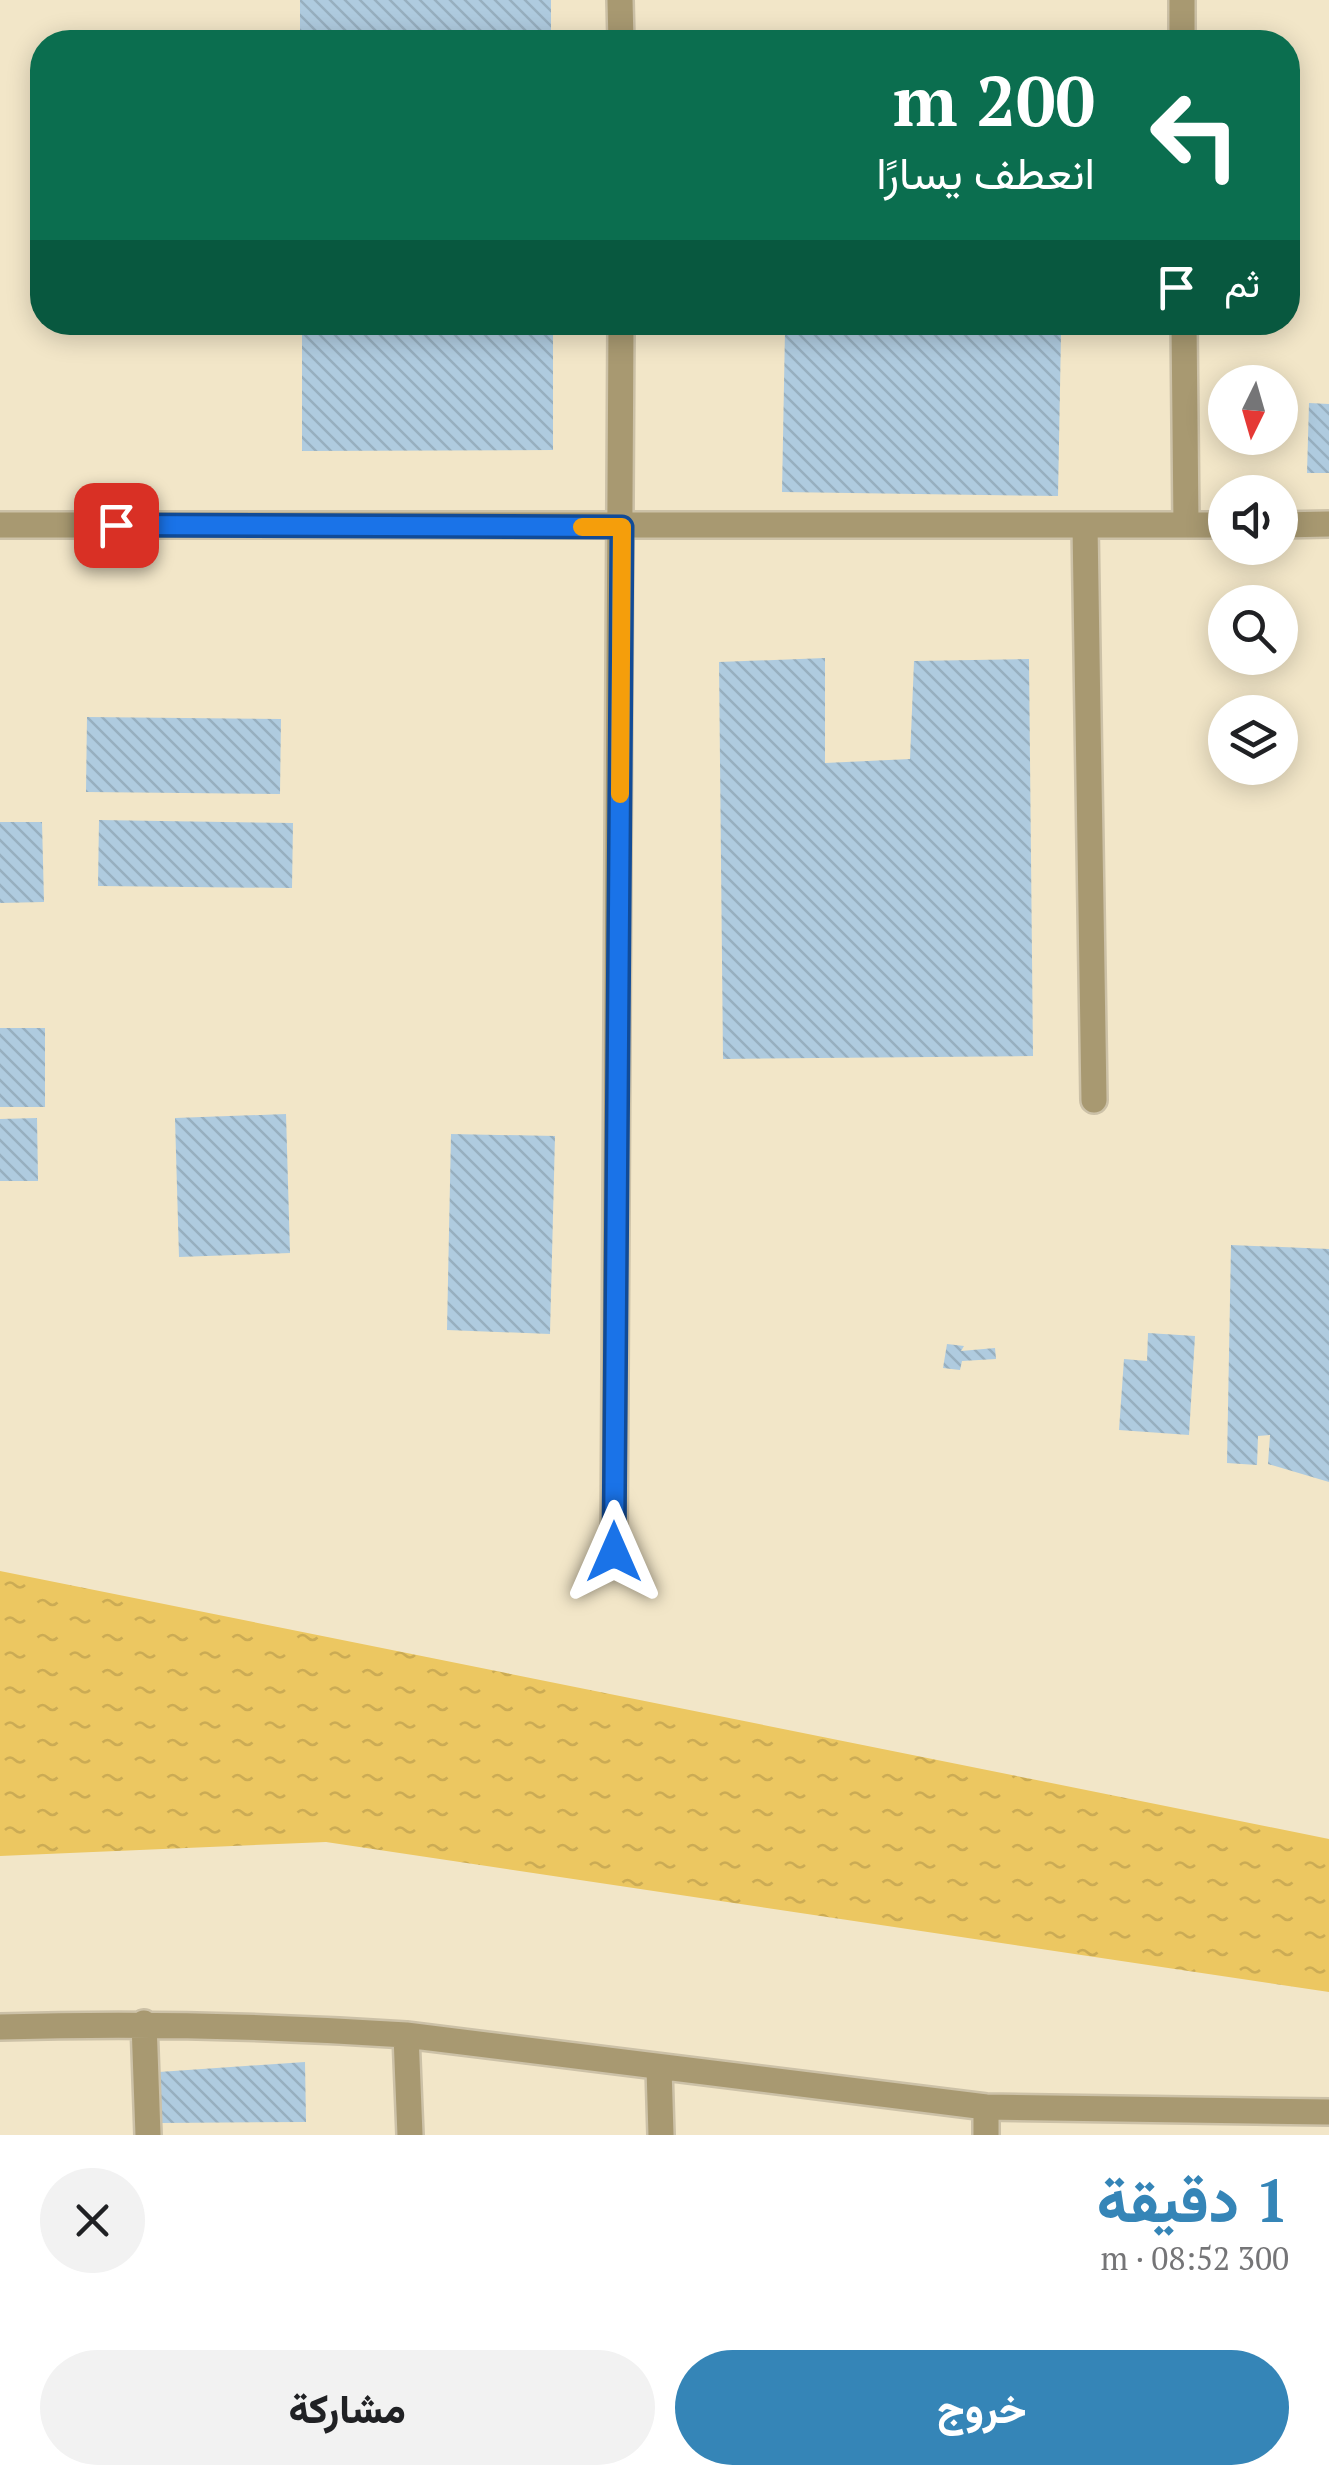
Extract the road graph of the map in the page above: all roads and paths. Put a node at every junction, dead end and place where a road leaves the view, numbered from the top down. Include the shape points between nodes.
1 (620, 0) edge
2 (1182, 0) edge
3 (620, 30) edge
4 (1182, 30) edge
5 (621, 335) edge
6 (1184, 335) edge
7 (0, 524) edge
8 (1298, 524) edge
9 (1329, 524) edge
10 (1085, 525) junction
11 (1186, 525) junction
12 (1208, 525) edge
13 (622, 527) junction
14 (1094, 1100) dead end
15 (614, 1552) dead end
16 (144, 2023) junction
17 (0, 2027) edge
18 (406, 2035) junction
19 (659, 2068) junction
20 (986, 2108) junction
21 (1324, 2119) edge
22 (148, 2135) edge
23 (410, 2135) edge
24 (662, 2135) edge
25 (986, 2135) edge

1 - 3 street
2 - 4 street
5 - 13 street
6 - 11 street
7 - 13 street
8 - 9 street
10 - 11 street
10 - 13 street
10 - 14 street
11 - 12 street
13 - 15 street
16 - 17 street
16 - 18 street
16 - 22 street
18 - 19 street
18 - 23 street
19 - 20 street
19 - 24 street
20 - 21 street
20 - 25 street

